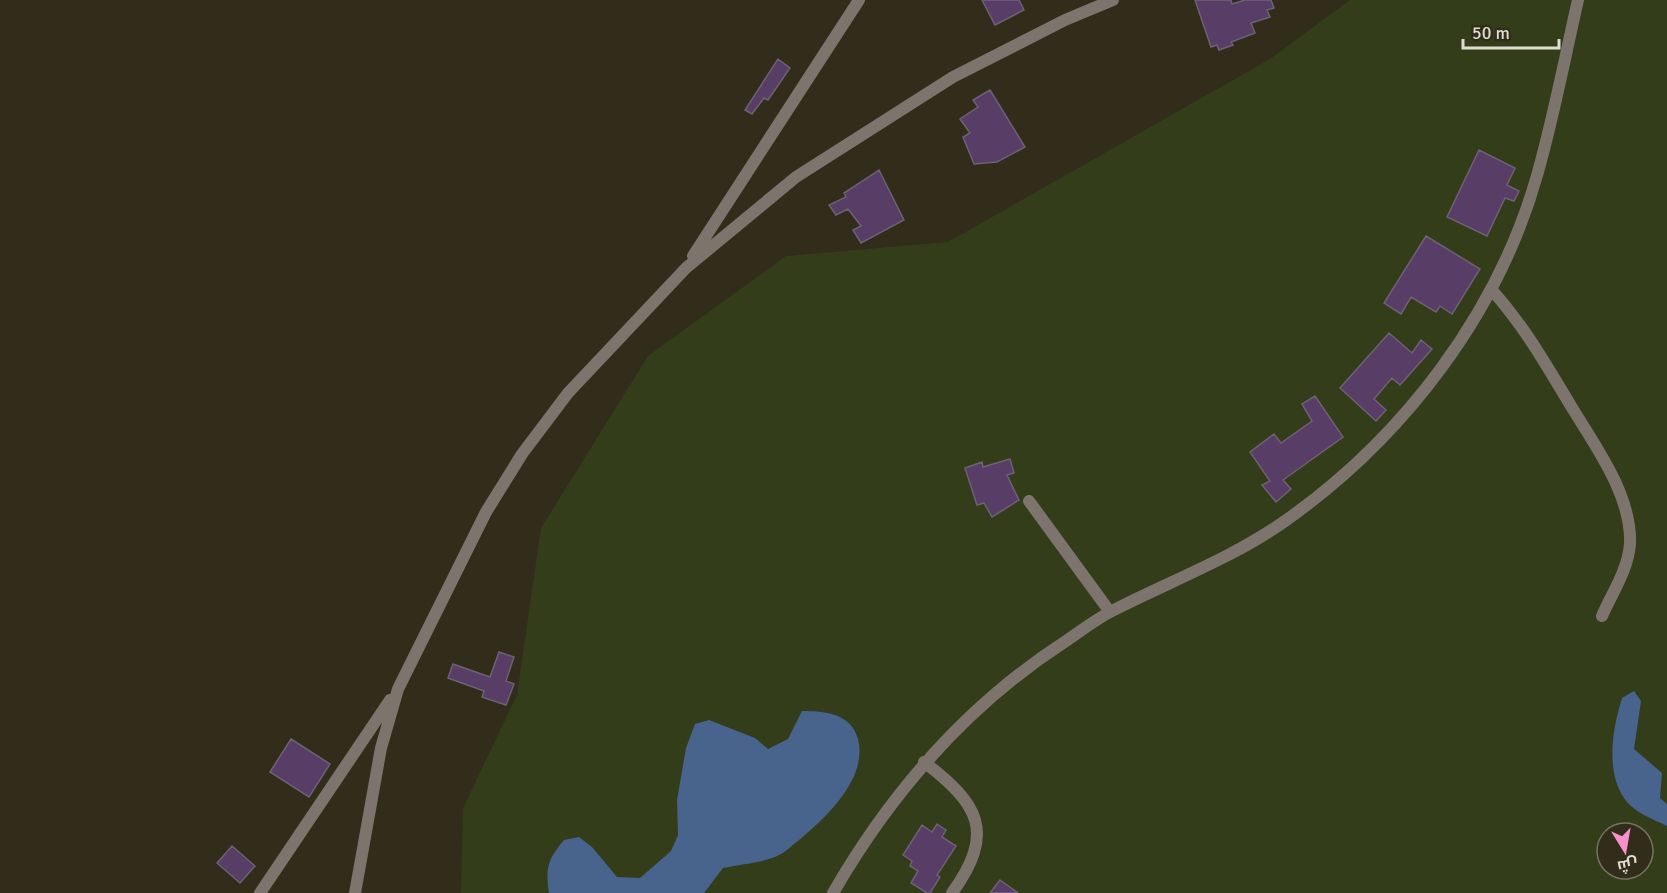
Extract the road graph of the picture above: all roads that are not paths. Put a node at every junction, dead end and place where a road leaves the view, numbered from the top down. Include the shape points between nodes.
1 (859, 0) edge
2 (1113, 0) edge
3 (1578, 0) edge
4 (686, 268) junction
5 (1491, 288) junction
6 (1029, 501) dead end
7 (1110, 612) junction
8 (1602, 616) dead end
9 (398, 689) junction
10 (924, 762) junction
11 (260, 893) edge
12 (355, 893) edge
13 (833, 893) edge
14 (952, 893) edge

1 - 4 street
2 - 4 street via 1065,20 929,92 796,177
3 - 5 street via 1538,173
4 - 9 street via 568,393 522,454 472,538
5 - 7 street via 1419,396 1336,482 1239,550
5 - 8 street via 1534,342 1600,457 1628,519 1628,557
6 - 7 street
7 - 10 street via 1006,683
9 - 11 street
9 - 12 street via 381,748
10 - 13 street via 869,835
10 - 14 street via 966,798 976,826 974,858

